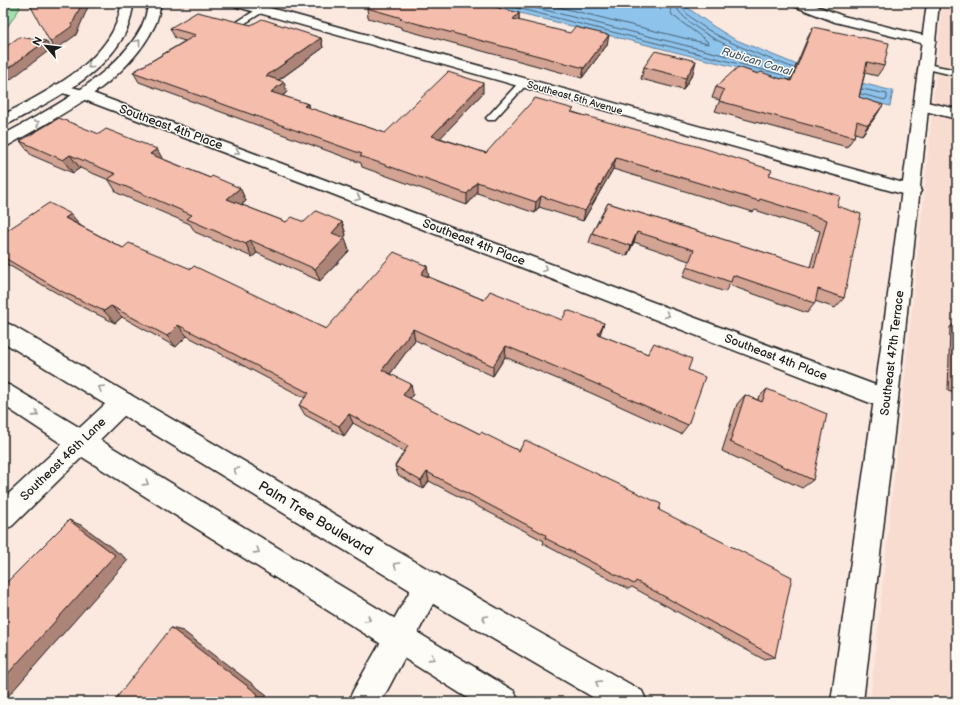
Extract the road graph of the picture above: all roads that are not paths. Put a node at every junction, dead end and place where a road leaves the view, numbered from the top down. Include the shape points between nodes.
1 (155, 3) edge
2 (238, 3) edge
3 (798, 3) edge
4 (933, 3) edge
5 (130, 5) edge
6 (262, 10) junction
7 (249, 29) edge
8 (929, 41) junction
9 (926, 66) junction
10 (957, 73) edge
11 (524, 82) junction
12 (60, 88) junction
13 (82, 94) junction
14 (922, 106) junction
15 (957, 114) edge
16 (491, 118) dead end
17 (3, 121) edge
18 (3, 142) edge
19 (912, 191) junction
20 (3, 331) edge
21 (3, 393) edge
22 (886, 399) junction
23 (123, 402) junction
24 (80, 442) junction
25 (3, 517) edge
26 (429, 585) junction
27 (399, 638) junction
28 (364, 702) edge
29 (503, 702) edge
30 (631, 702) edge
31 (847, 702) edge

13 -> 1 street via 109,74 129,54 148,28
2 - 6 street, Southeast 5th Avenue
3 - 8 street via 840,19
4 - 8 street, Southeast 47th Terrace
5 -> 12 street via 116,39 89,67
6 - 7 lane via 232,24
6 - 11 street, Southeast 5th Avenue
8 - 9 street, Southeast 47th Terrace
9 - 10 lane
9 - 14 street, Southeast 47th Terrace
11 - 16 lane
11 - 19 street, Southeast 5th Avenue
12 - 13 street, Southeast 4th Place
12 - 17 street
18 -> 13 street
13 -> 22 street, Southeast 4th Place
14 - 15 street
14 - 19 street, Southeast 47th Terrace
19 - 22 street, Southeast 47th Terrace
23 -> 20 street, Palm Tree Boulevard
21 -> 24 street
22 - 31 street, Southeast 47th Terrace
23 - 24 street, Southeast 46th Lane
26 -> 23 street, Palm Tree Boulevard
24 - 25 street, Southeast 46th Lane
24 -> 27 street
26 - 27 street
30 -> 26 street, Palm Tree Boulevard
27 - 28 street
27 -> 29 street

